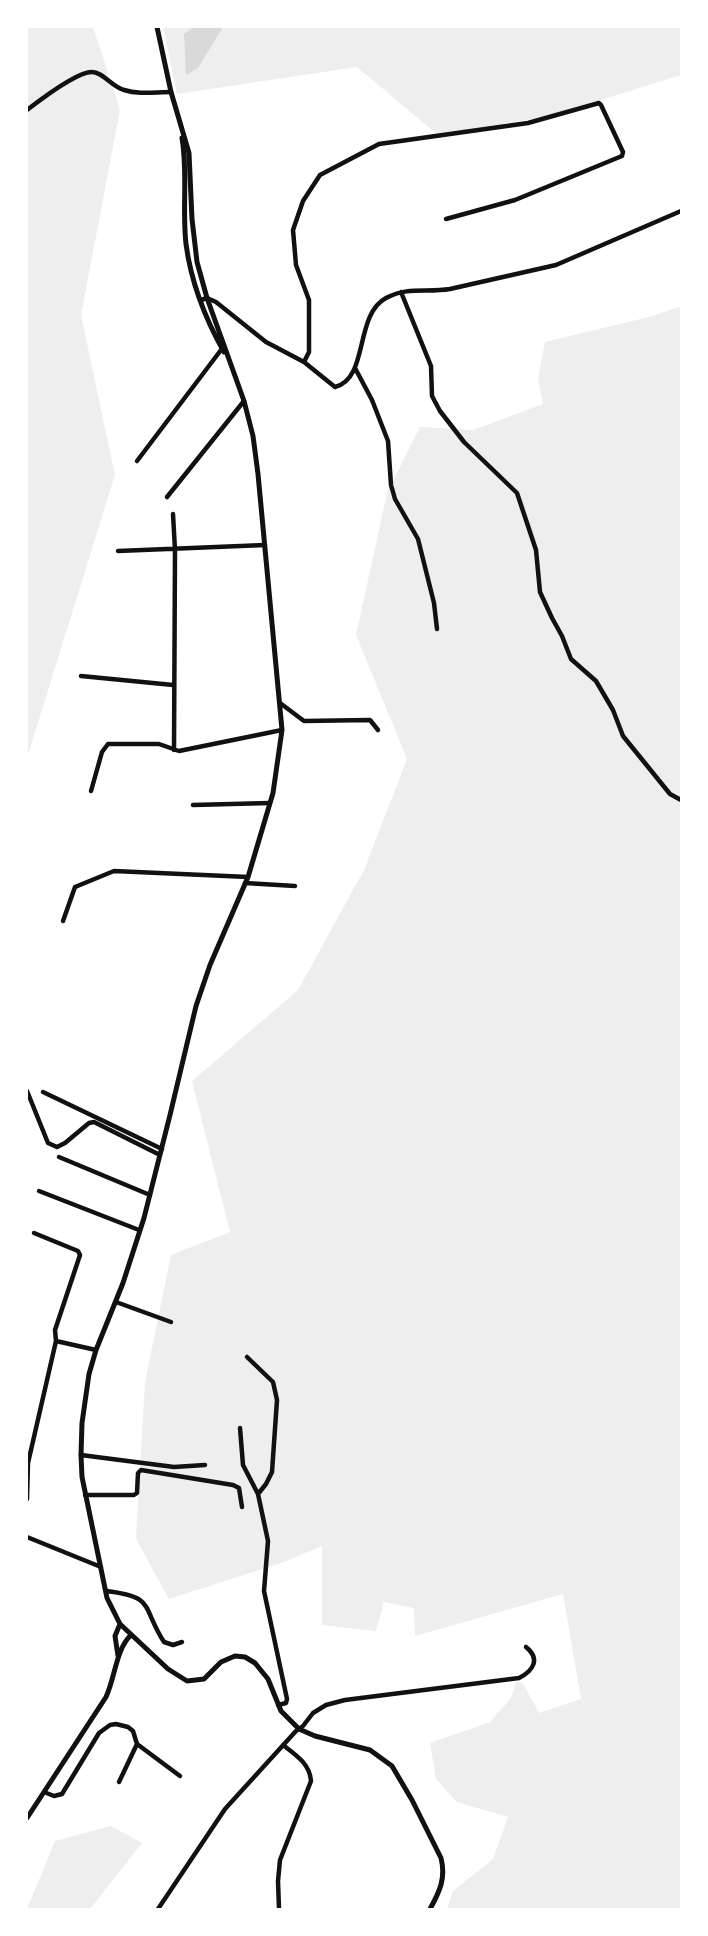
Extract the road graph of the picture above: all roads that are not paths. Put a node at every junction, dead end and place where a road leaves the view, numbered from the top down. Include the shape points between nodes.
1 (156, 27) edge
2 (171, 92) junction
3 (27, 110) edge
4 (681, 211) edge
5 (446, 219) dead end
6 (401, 292) junction
7 (204, 299) junction
8 (223, 347) junction
9 (304, 362) junction
10 (355, 368) junction
11 (244, 401) junction
12 (136, 461) dead end
13 (166, 497) dead end
14 (173, 513) dead end
15 (265, 545) junction
16 (175, 550) junction
17 (118, 551) dead end
18 (437, 630) dead end
19 (81, 676) dead end
20 (173, 685) junction
21 (280, 703) junction
22 (282, 730) junction
23 (378, 730) dead end
24 (174, 750) junction
25 (91, 791) dead end
26 (681, 800) edge
27 (270, 803) junction
28 (193, 804) dead end
29 (246, 880) junction
30 (295, 886) dead end
31 (63, 921) dead end
32 (27, 1091) edge
33 (43, 1092) dead end
34 (161, 1152) junction
35 (59, 1157) dead end
36 (39, 1191) dead end
37 (150, 1195) junction
38 (139, 1230) junction
39 (34, 1233) dead end
40 (116, 1302) junction
41 (171, 1322) dead end
42 (56, 1341) junction
43 (96, 1350) junction
44 (247, 1357) dead end
45 (240, 1428) dead end
46 (81, 1455) junction
47 (205, 1466) dead end
48 (258, 1494) junction
49 (86, 1495) junction
50 (27, 1499) edge
51 (242, 1506) dead end
52 (27, 1537) edge
53 (101, 1567) junction
54 (106, 1591) junction
55 (120, 1624) junction
56 (131, 1635) junction
57 (182, 1642) dead end
58 (526, 1647) dead end
59 (118, 1661) junction
60 (278, 1705) junction
61 (299, 1729) junction
62 (137, 1744) junction
63 (283, 1745) junction
64 (180, 1776) dead end
65 (119, 1782) dead end
66 (44, 1791) junction
67 (27, 1818) edge
68 (158, 1909) edge
69 (279, 1909) edge
70 (430, 1909) edge

1 - 2 street
2 - 3 street via 122,90 92,72 54,90
2 - 7 street via 189,153 192,219
4 - 6 street via 556,264 450,289
5 - 9 street via 515,200 622,156 601,105 528,123 379,144 320,175 303,201 293,230 296,265 309,300 309,352
6 - 10 street via 382,301 372,312
6 - 26 street via 431,366 431,389 436,404 465,442 517,493 536,550 540,592 571,659 596,681 624,739 670,794
7 - 8 street
7 - 9 street via 216,302 272,346
8 - 11 street
8 - 12 street
9 - 10 street via 335,387 348,380
10 - 18 street via 388,441 391,485 418,539
11 - 13 street
11 - 15 street via 253,436
14 - 16 street
15 - 16 street
15 - 21 street
16 - 17 street
16 - 20 street
19 - 20 street
20 - 24 street
21 - 22 street
21 - 23 street via 304,721 370,720
22 - 24 street
22 - 27 street
24 - 25 street via 159,744 108,744
27 - 28 street
27 - 29 street
29 - 30 street
29 - 31 street via 114,871 75,886
29 - 34 street via 196,1006
32 - 34 street via 48,1143 57,1147 94,1122
33 - 34 street
34 - 37 street
35 - 37 street
36 - 38 street
37 - 38 street
38 - 40 street
39 - 42 street via 80,1255 55,1330
40 - 41 street
40 - 43 street
42 - 43 street
42 - 50 street via 28,1463
43 - 46 street via 84,1405
44 - 48 street via 273,1382 277,1400 272,1472
45 - 48 street via 243,1465
46 - 47 street via 174,1467
46 - 49 street
48 - 60 street via 268,1541 264,1591 287,1699
49 - 51 street via 134,1495 141,1470 233,1485 239,1488
49 - 53 street
52 - 53 street
53 - 54 street
54 - 55 street
54 - 57 street via 139,1598 164,1642
55 - 56 street
55 - 59 street via 115,1636
56 - 59 street
56 - 60 street via 187,1681 204,1679 228,1658 245,1657 268,1679
58 - 61 street via 532,1652 533,1667 519,1678 339,1701 318,1709
59 - 66 street via 106,1697
60 - 61 street
61 - 63 street
61 - 70 street via 370,1750 397,1772 442,1864 442,1884
62 - 64 street
62 - 65 street
62 - 66 street via 128,1727 110,1725 99,1733 62,1794 54,1797
63 - 68 street via 225,1809
63 - 69 street via 304,1762 311,1781 280,1860
66 - 67 street

